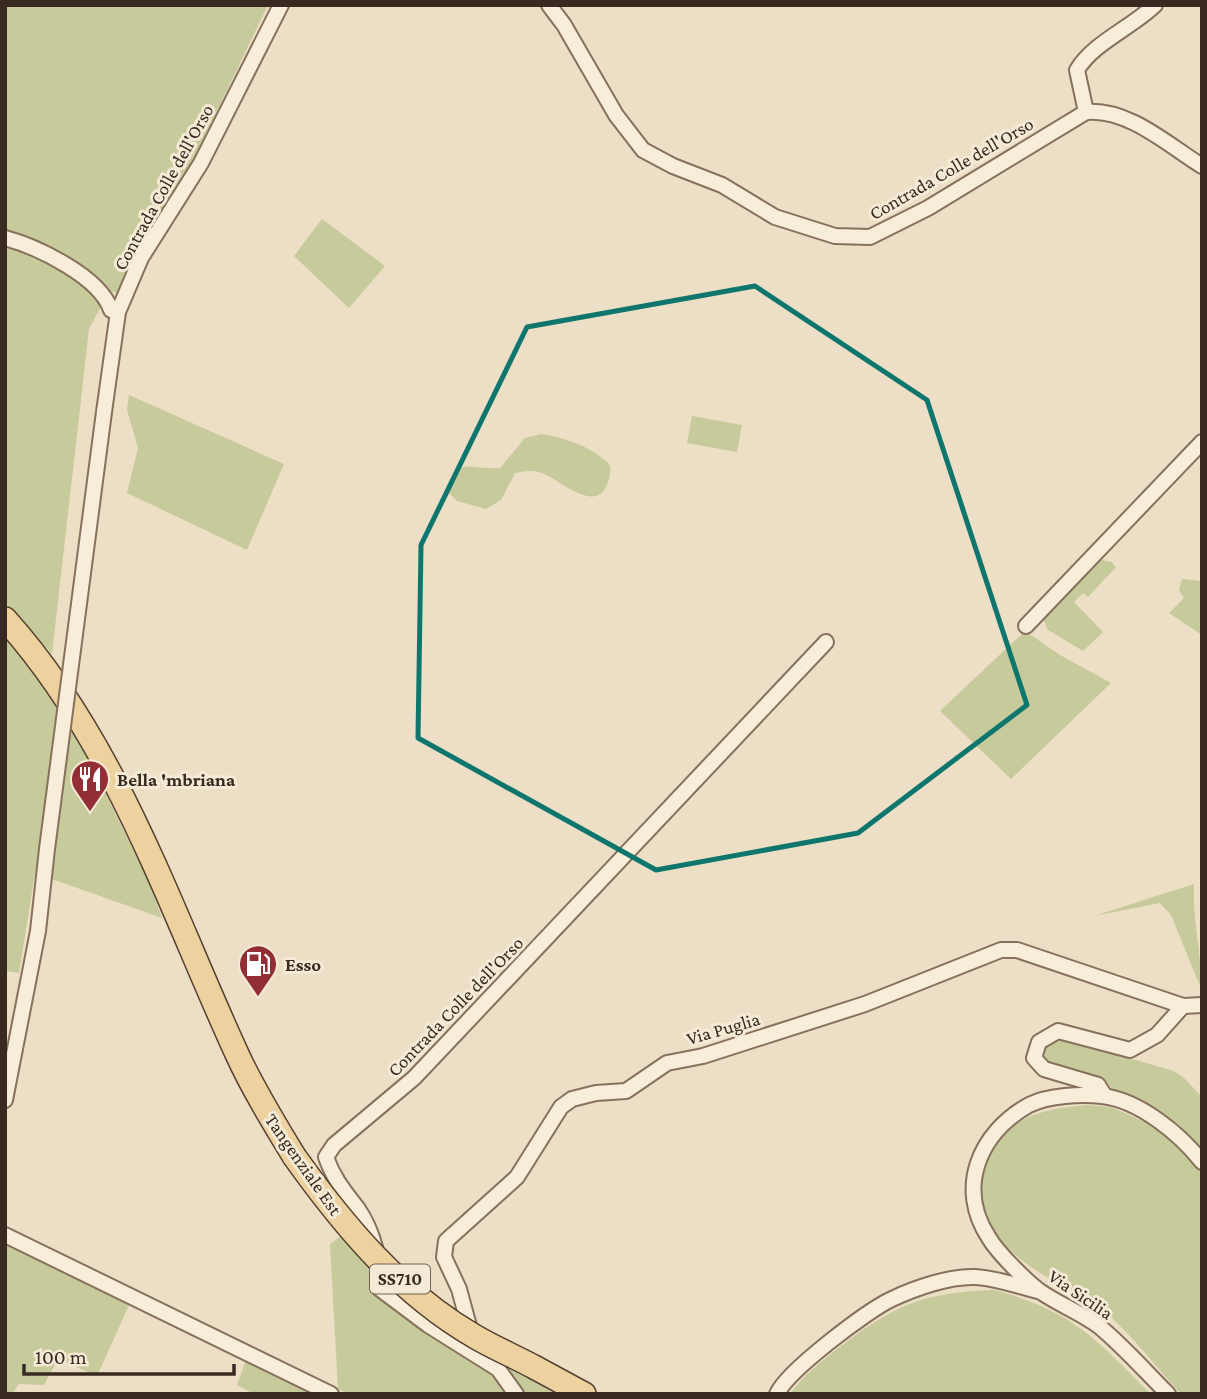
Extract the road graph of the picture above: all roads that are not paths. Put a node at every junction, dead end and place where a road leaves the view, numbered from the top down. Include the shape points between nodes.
1 (281, 5) edge
2 (549, 5) edge
3 (1156, 5) edge
4 (1086, 112) junction
5 (1202, 166) edge
6 (5, 238) edge
7 (117, 312) junction
8 (1202, 442) edge
9 (5, 619) edge
10 (1026, 626) dead end
11 (826, 642) dead end
12 (1202, 1005) edge
13 (1183, 1006) junction
14 (1105, 1096) junction
15 (5, 1100) edge
16 (1202, 1163) edge
17 (5, 1235) edge
18 (1038, 1291) junction
19 (476, 1355) junction
20 (331, 1394) edge
21 (516, 1394) edge
22 (584, 1394) edge
23 (777, 1394) edge
24 (1168, 1394) edge

1 - 7 street, Contrada Colle dell'Orso via 201,163 141,258
2 - 4 street, Contrada Colle dell'Orso via 643,150 722,185 775,218 835,236 870,237 928,208
3 - 4 street via 1087,54 1077,70
4 - 5 street via 1129,120
6 - 7 street, Contrada Colle dell'Orso via 27,244 86,279
7 - 15 street, Contrada Colle dell'Orso, bridge via 38,931
8 - 10 street
9 - 22 main road, Tangenziale Est / SS710, bridge via 54,678 107,768 237,1055 294,1156 329,1205 389,1270 472,1335
11 - 19 street, Contrada Colle dell'Orso via 414,1079 334,1145 326,1157 331,1173 370,1234 380,1289
12 - 13 street, Via Puglia
13 - 14 street via 1157,1035 1130,1050 1058,1031 1039,1042 1034,1058 1044,1069 1098,1085
13 - 19 street, Via Puglia via 1017,950 1002,950 864,1004 703,1056 667,1063 626,1091 572,1099 561,1107 517,1177 446,1241 444,1257 459,1289
14 - 16 street, Via Sicilia via 1172,1129
14 - 18 street, Via Sicilia via 1075,1095 1031,1104 998,1128 976,1163 972,1197 980,1221 990,1240
17 - 20 street
18 - 23 street via 974,1277 890,1299 782,1383
18 - 24 street, Via Sicilia via 1100,1327
19 - 21 street, Contrada Colle dell'Orso via 498,1369

